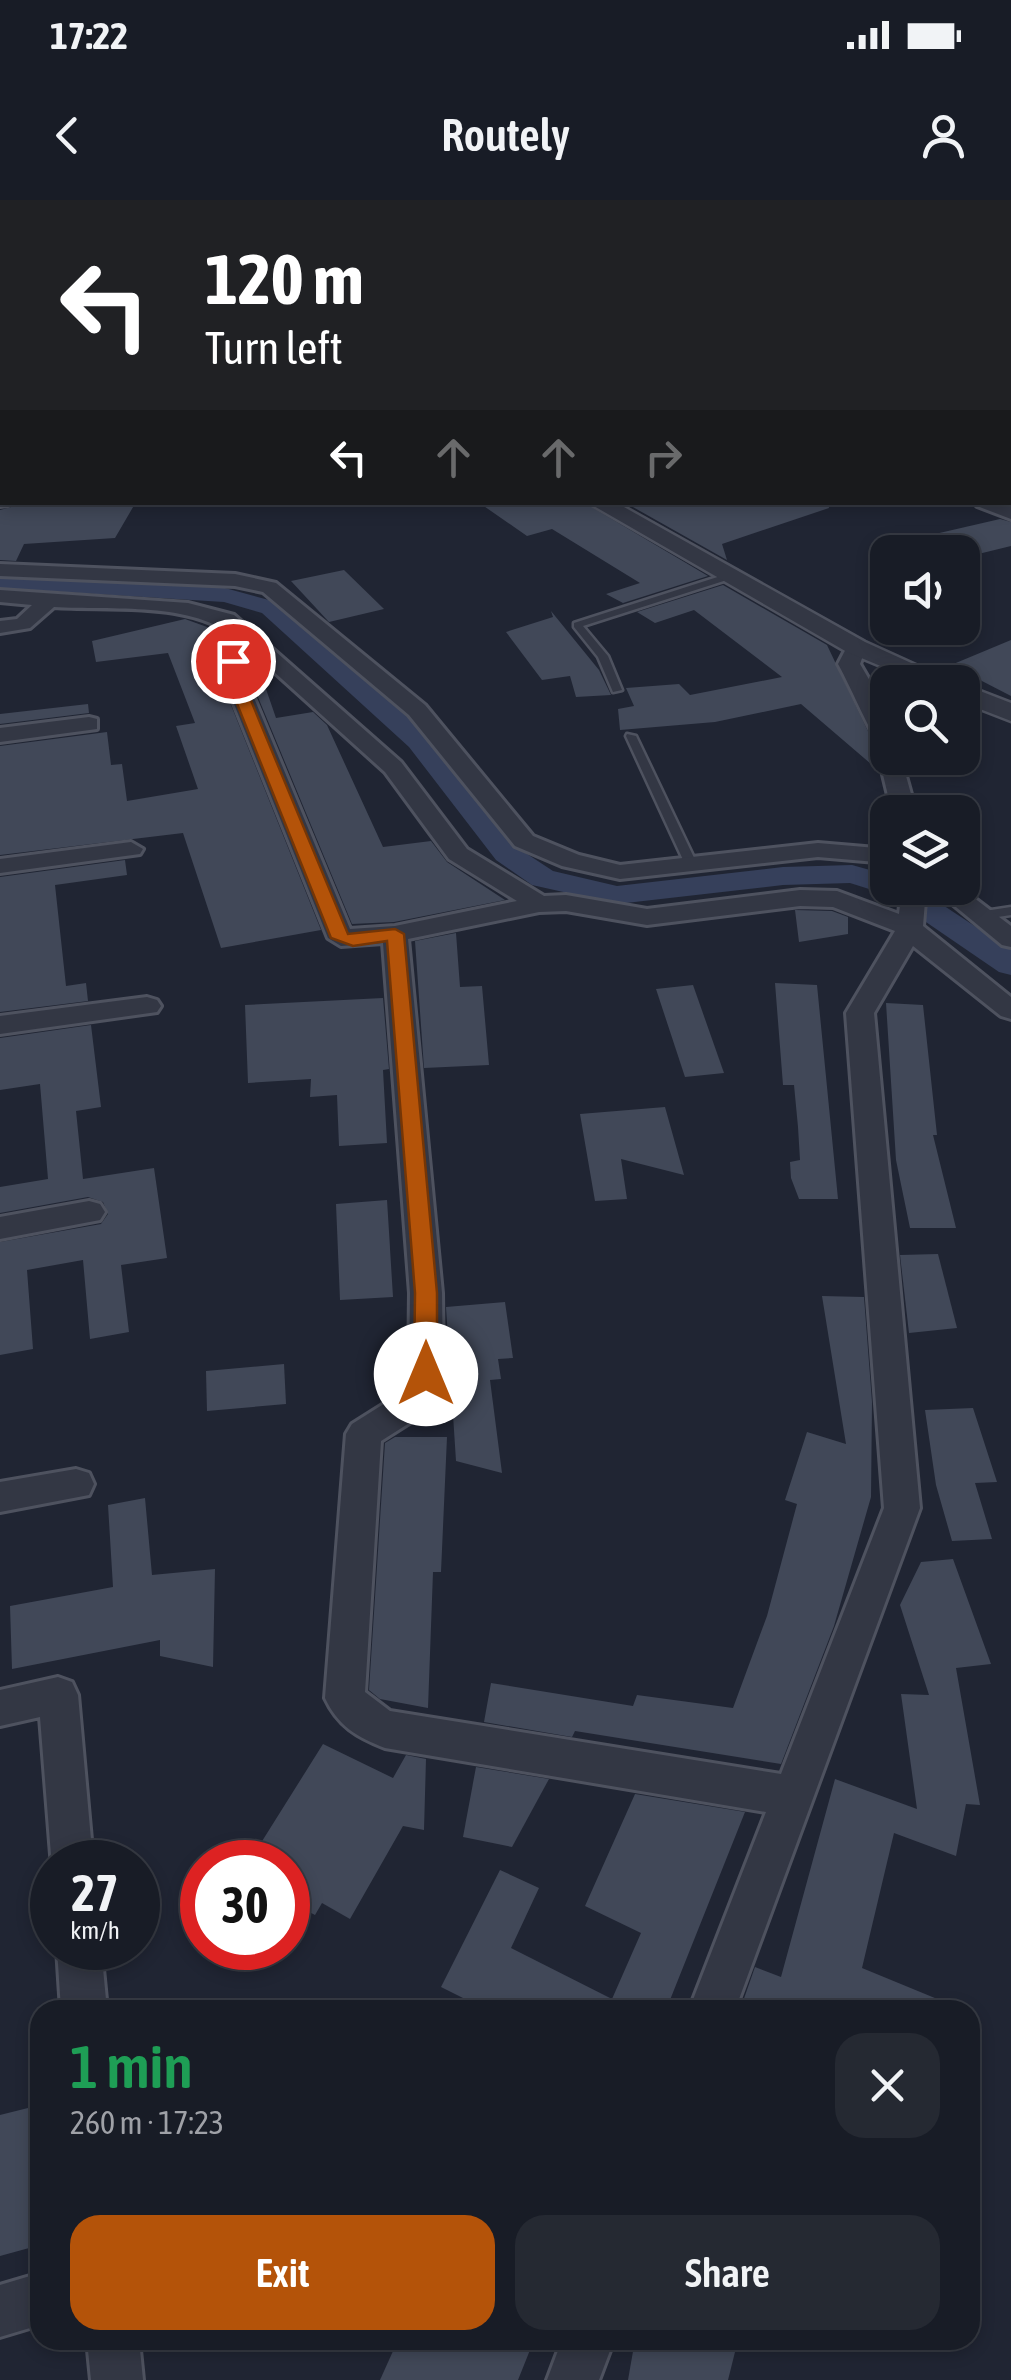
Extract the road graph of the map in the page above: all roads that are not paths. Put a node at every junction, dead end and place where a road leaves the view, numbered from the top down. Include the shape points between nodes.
1 (603, 505) edge
2 (0, 570) edge
3 (730, 576) junction
4 (0, 596) edge
5 (49, 601) junction
6 (0, 627) edge
7 (249, 639) junction
8 (856, 647) junction
9 (899, 665) edge
10 (617, 690) dead end
11 (870, 700) edge
12 (980, 700) edge
13 (1011, 713) edge
14 (89, 724) dead end
15 (0, 734) edge
16 (631, 736) dead end
17 (131, 849) dead end
18 (870, 854) edge
19 (691, 864) junction
20 (0, 866) edge
21 (539, 904) junction
22 (912, 905) edge
23 (965, 905) edge
24 (1011, 911) edge
25 (978, 916) junction
26 (910, 928) junction
27 (395, 934) junction
28 (1011, 939) edge
29 (148, 1006) dead end
30 (1011, 1010) edge
31 (0, 1026) edge
32 (89, 1212) dead end
33 (0, 1228) edge
34 (76, 1484) dead end
35 (0, 1498) edge
36 (0, 1708) edge
37 (792, 1796) junction
38 (70, 1840) edge
39 (81, 1970) edge
40 (83, 2000) edge
41 (716, 2000) edge
42 (30, 2303) edge
43 (0, 2311) edge
44 (114, 2350) edge
45 (584, 2350) edge
46 (116, 2380) edge
47 (574, 2380) edge

1 - 3 street
2 - 19 street via 269,587 417,710 524,841 571,862 620,872
3 - 8 street
3 - 10 lane via 578,625 603,656
4 - 5 street
5 - 6 street via 23,624
5 - 7 street via 188,608 227,619
7 - 21 street via 393,767 458,854
7 - 27 street via 233,661 233,674 340,938
8 - 9 street
8 - 11 street via 850,664
12 - 13 street
14 - 15 street
16 - 19 lane
17 - 20 street
18 - 19 street via 818,850
21 - 26 street via 646,917 837,899
21 - 27 street
22 - 26 street
23 - 25 street
24 - 25 lane
25 - 28 street
26 - 30 street
26 - 37 street via 860,1013 902,1508
27 - 37 street via 426,1293 426,1374 410,1405 364,1434 345,1698 360,1716 385,1729
29 - 31 street
32 - 33 street
34 - 35 street
36 - 38 street via 58,1695
37 - 41 street
39 - 40 street
42 - 43 street
44 - 46 street
45 - 47 street

